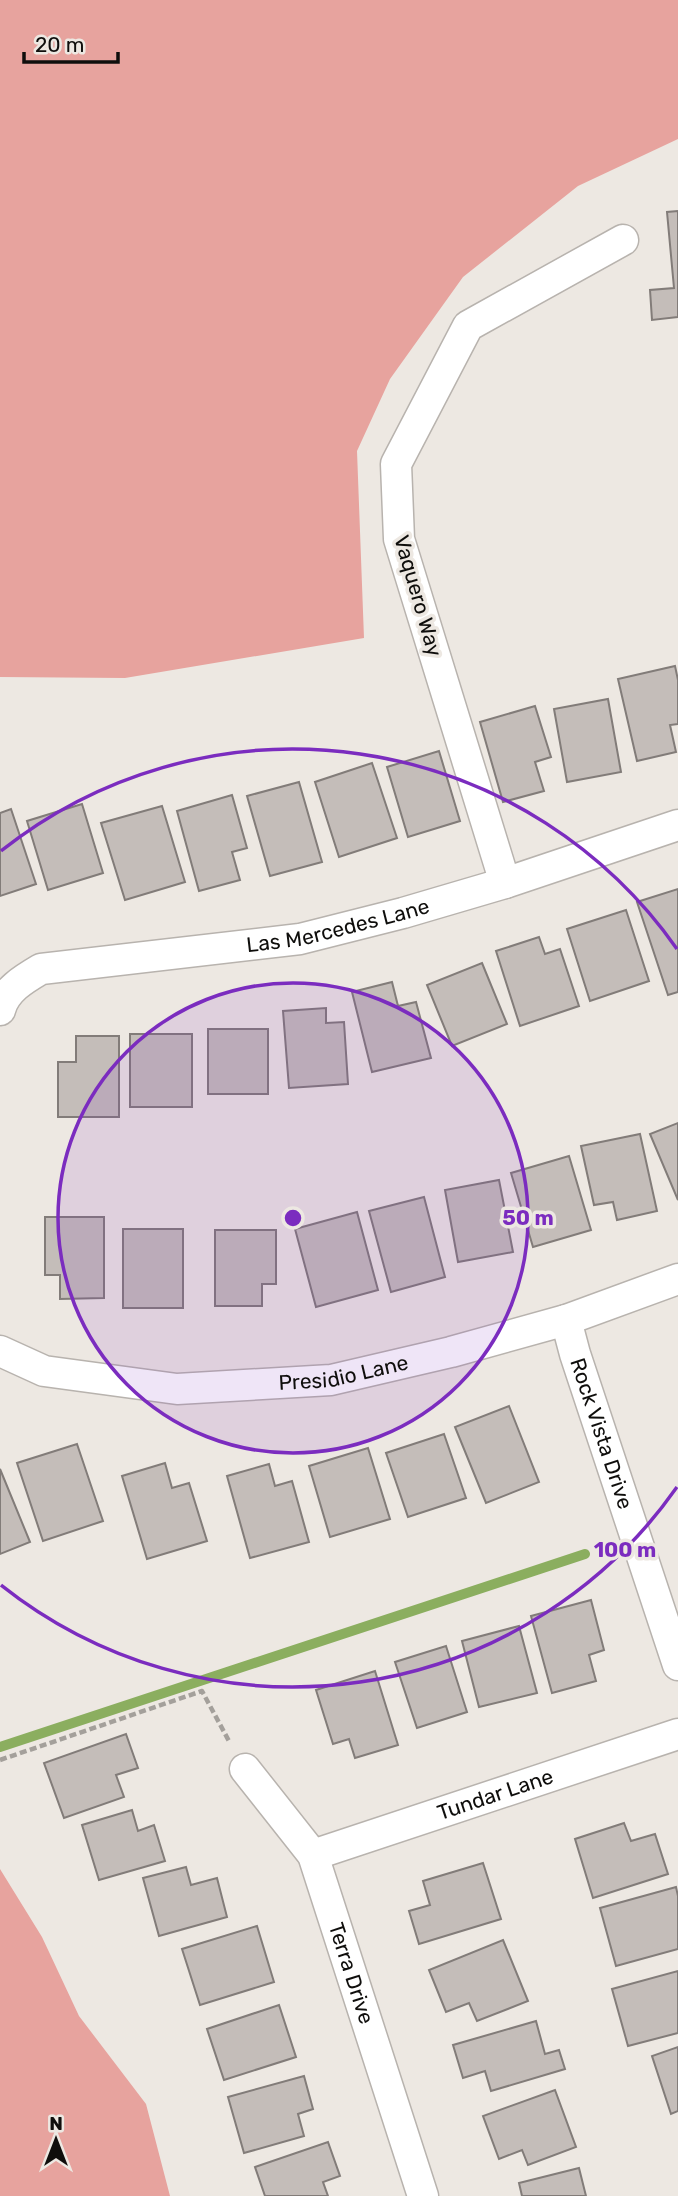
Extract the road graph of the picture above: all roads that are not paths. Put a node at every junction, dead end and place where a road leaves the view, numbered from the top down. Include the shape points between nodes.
1 (623, 240) dead end
2 (678, 825) edge
3 (505, 883) junction
4 (1, 1007) edge
5 (678, 1279) edge
6 (566, 1320) junction
7 (0, 1351) edge
8 (678, 1665) edge
9 (678, 1734) edge
10 (245, 1769) road end
11 (313, 1855) junction
12 (423, 2196) edge

1 - 3 street, Vaquero Way via 468,326 396,464 399,539
2 - 3 street, Las Mercedes Lane
3 - 4 street, Las Mercedes Lane via 300,939 40,970 19,982
5 - 6 street, Presidio Lane
6 - 7 street, Presidio Lane via 331,1380 190,1389 44,1371
6 - 8 street, Rock Vista Drive
9 - 11 street, Tundar Lane
10 - 11 street, Terra Drive
11 - 12 street, Terra Drive

